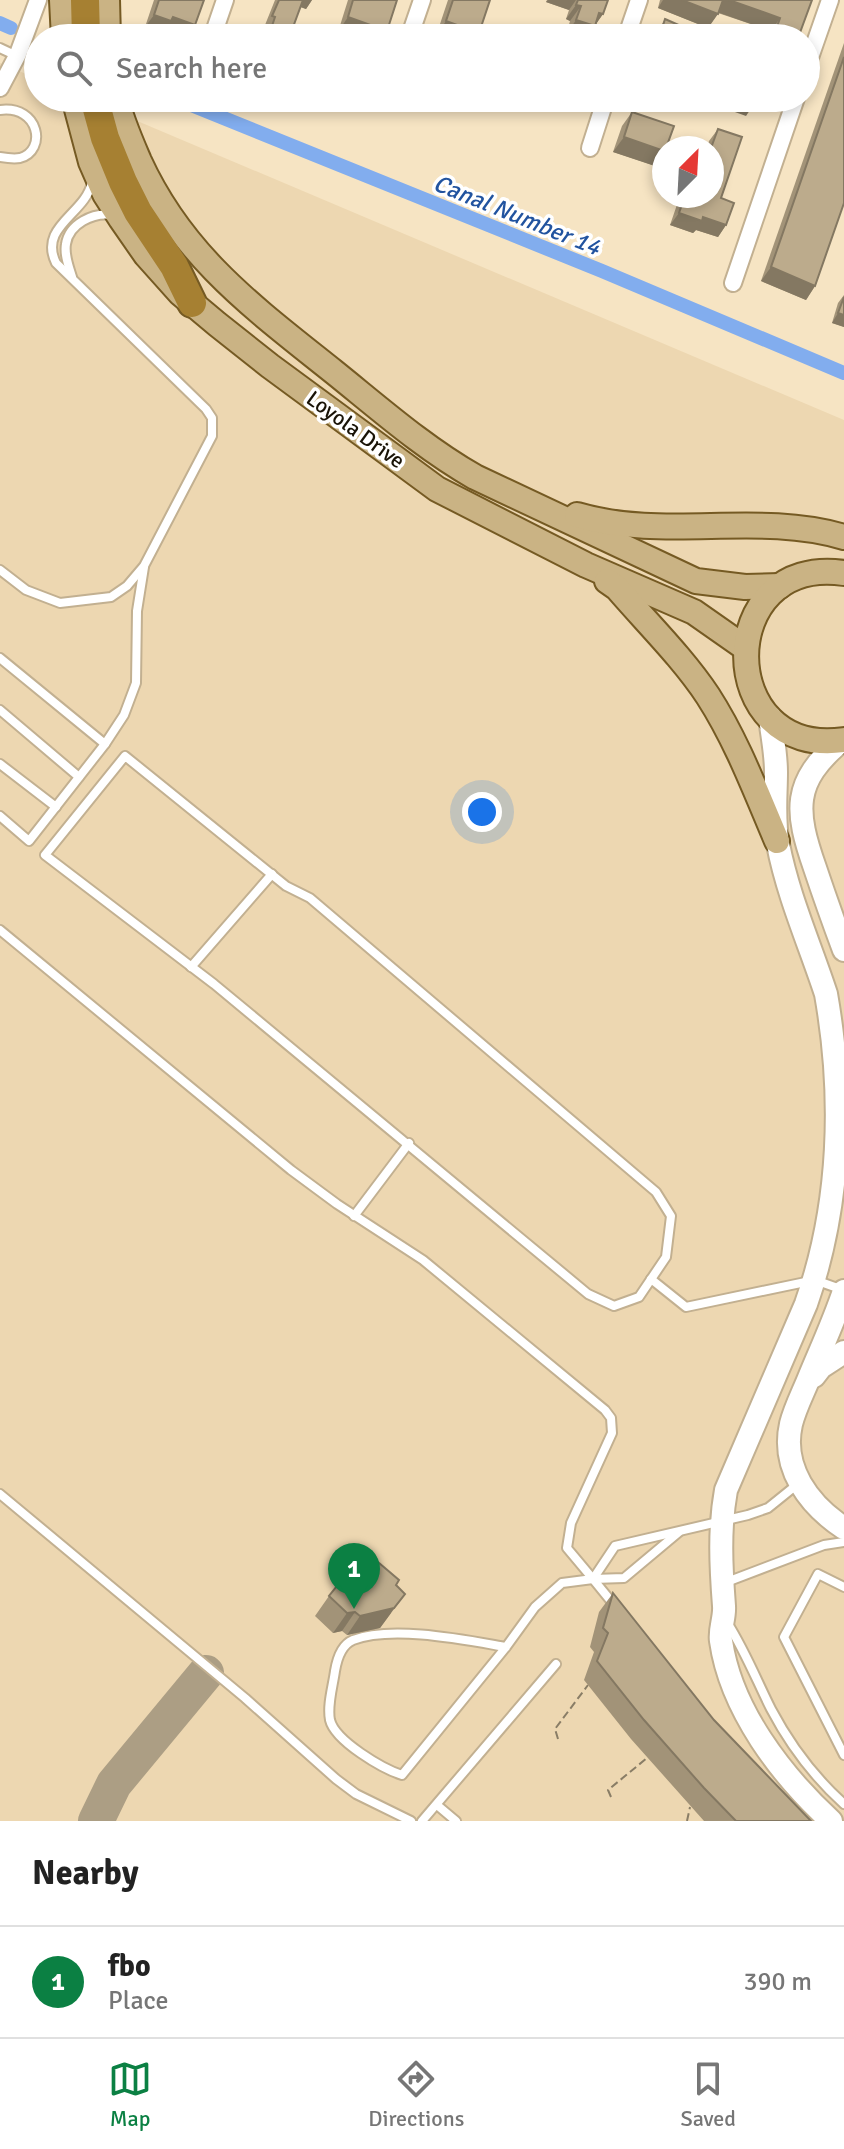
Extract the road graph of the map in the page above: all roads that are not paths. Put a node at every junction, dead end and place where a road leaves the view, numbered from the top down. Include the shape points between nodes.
1 (38, 0) edge
2 (62, 0) edge
3 (85, 0) edge
4 (107, 0) edge
5 (225, 0) edge
6 (422, 0) edge
7 (639, 0) edge
8 (830, 0) edge
9 (29, 24) edge
10 (63, 24) edge
11 (86, 24) edge
12 (108, 24) edge
13 (217, 24) edge
14 (414, 24) edge
15 (631, 24) edge
16 (820, 29) edge
17 (24, 37) edge
18 (0, 48) edge
19 (17, 56) junction
20 (0, 88) edge
21 (0, 110) edge
22 (78, 112) edge
23 (98, 112) edge
24 (120, 112) edge
25 (602, 112) edge
26 (791, 112) edge
27 (590, 148) dead end
28 (0, 157) edge
29 (91, 162) junction
30 (121, 219) junction
31 (72, 278) junction
32 (733, 283) dead end
33 (192, 303) junction
34 (514, 496) junction
35 (844, 537) edge
36 (586, 565) junction
37 (144, 566) junction
38 (0, 570) edge
39 (844, 573) edge
40 (780, 586) junction
41 (744, 647) junction
42 (0, 658) edge
43 (0, 710) edge
44 (770, 717) junction
45 (842, 740) edge
46 (105, 744) junction
47 (0, 764) edge
48 (79, 777) junction
49 (56, 807) junction
50 (0, 816) edge
51 (777, 841) junction
52 (272, 874) junction
53 (0, 930) edge
54 (844, 950) edge
55 (191, 967) junction
56 (409, 1143) junction
57 (354, 1216) junction
58 (651, 1279) junction
59 (815, 1280) junction
60 (844, 1291) edge
61 (844, 1352) edge
62 (806, 1387) junction
63 (800, 1483) junction
64 (0, 1494) edge
65 (721, 1520) junction
66 (844, 1528) edge
67 (682, 1530) junction
68 (844, 1542) edge
69 (593, 1579) junction
70 (723, 1584) junction
71 (844, 1587) edge
72 (623, 1616) edge
73 (726, 1620) junction
74 (506, 1647) junction
75 (556, 1664) dead end
76 (844, 1755) edge
77 (844, 1804) edge
78 (437, 1805) junction
79 (411, 1821) edge
80 (422, 1821) edge
81 (456, 1821) edge
82 (831, 1821) edge

1 - 9 street
2 - 10 main road
3 - 11 highway
4 - 12 main road
5 - 13 street
6 - 14 street
7 - 15 street
8 - 16 street
17 - 19 street
18 - 19 lane
19 - 20 street
21 - 28 lane via 29,117 36,138 27,154
22 - 29 main road, Loyola Drive
23 - 33 highway via 123,182
24 - 34 main road, Loyola Drive via 156,197 205,262 405,430 447,461
25 - 27 street
26 - 32 street
29 - 30 main road, Loyola Drive
29 - 31 lane via 87,199 53,237 52,256
30 - 31 lane via 95,215 73,229 65,255
30 - 33 main road, Loyola Drive via 146,255
31 - 37 lane via 212,418 212,436
33 - 36 main road, Loyola Drive via 437,489
34 - 35 main road via 637,526 774,525
34 - 40 main road, Loyola Drive via 696,581
36 - 41 main road, Loyola Drive via 694,612
36 - 51 main road via 617,588 707,695 732,736
37 - 38 lane via 111,597 60,603 26,590
37 - 46 lane via 136,683
39 - 40 main road via 803,575
40 - 41 main road via 750,624
41 - 44 main road via 754,697
42 - 46 lane
43 - 48 lane
44 - 45 main road via 815,740
44 - 51 main road
45 - 54 main road via 815,766 800,814
46 - 48 lane
47 - 49 lane
48 - 49 lane
49 - 50 lane via 29,841
51 - 59 main road via 826,995 844,1081 836,1191
52 - 55 lane
52 - 55 lane via 125,756 45,855
52 - 58 lane via 310,898 656,1192 671,1216 666,1257
53 - 57 lane
55 - 56 lane
56 - 57 lane
56 - 58 lane via 588,1294 614,1306 639,1297
57 - 69 lane via 452,1283 611,1418 612,1433 571,1523 567,1548
58 - 59 lane via 686,1307
59 - 60 lane
59 - 65 main road via 726,1490
60 - 62 main road
61 - 62 main road via 821,1367
62 - 63 main road via 789,1441
63 - 65 lane via 768,1508
63 - 66 main road
64 - 79 lane via 336,1779
65 - 67 lane
65 - 70 main road
67 - 69 lane via 624,1578
67 - 69 lane via 615,1546
68 - 70 lane
69 - 72 lane
69 - 74 lane via 562,1583 535,1607
70 - 73 main road
71 - 76 lane via 818,1574 784,1637
73 - 77 lane via 791,1741
73 - 82 main road via 720,1637 740,1701 790,1779
74 - 74 lane via 439,1635 351,1640 336,1664 331,1722 379,1767 402,1775
75 - 78 lane
78 - 80 lane
78 - 81 lane

